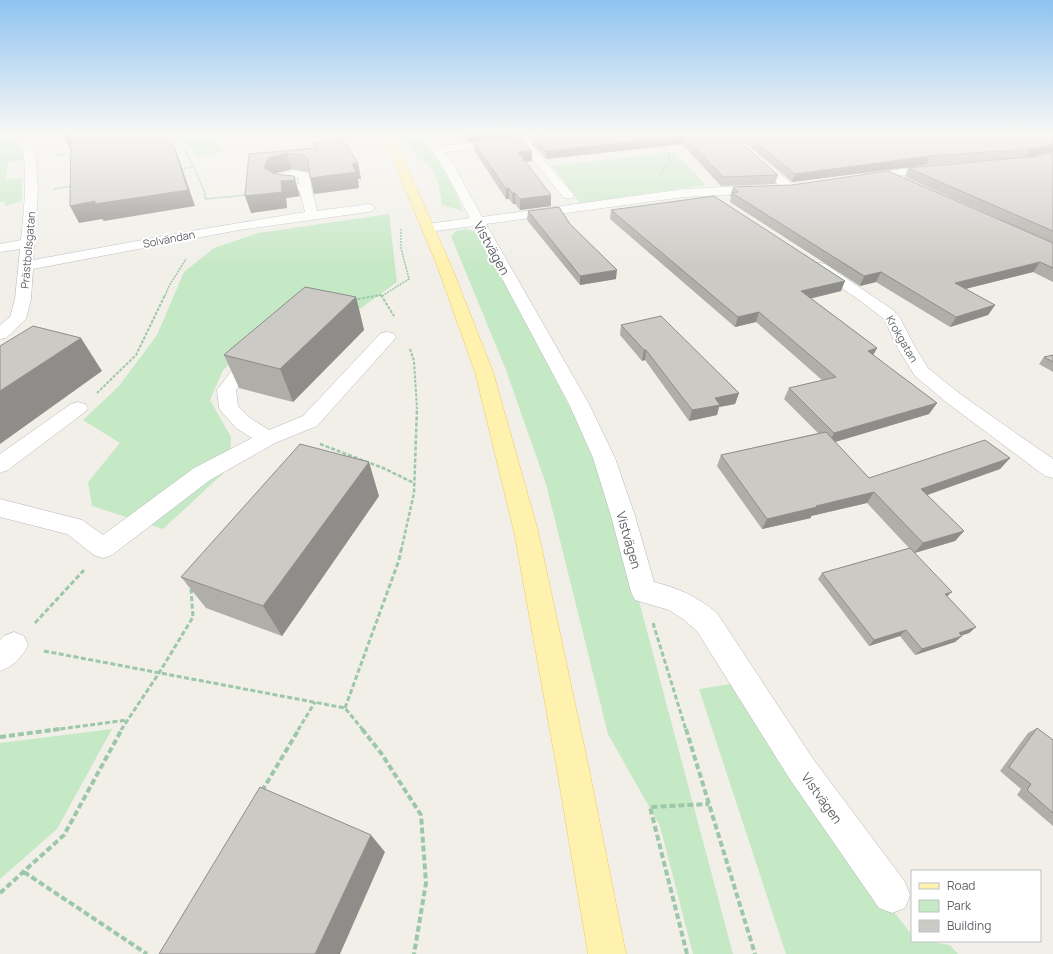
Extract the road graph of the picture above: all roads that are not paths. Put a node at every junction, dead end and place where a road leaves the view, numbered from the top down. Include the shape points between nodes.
1 (32, 179) edge
2 (407, 179) edge
3 (454, 179) edge
4 (554, 179) edge
5 (778, 179) edge
6 (851, 179) edge
7 (854, 179) edge
8 (894, 179) edge
9 (906, 184) edge
10 (804, 186) edge
11 (304, 187) dead end
12 (789, 188) junction
13 (703, 192) junction
14 (568, 195) dead end
15 (718, 202) edge
16 (368, 208) dead end
17 (312, 214) junction
18 (478, 221) junction
19 (428, 228) junction
20 (28, 243) junction
21 (0, 248) edge
22 (809, 260) edge
23 (27, 266) junction
24 (392, 328) road end
25 (0, 334) edge
26 (246, 364) edge
27 (78, 408) road end
28 (274, 436) junction
29 (0, 465) edge
30 (1053, 470) edge
31 (0, 508) edge
32 (892, 895) dead end
33 (607, 954) edge

1 - 20 street, Prästbolsgatan
2 - 19 main road
3 - 18 street, Vistvägen
4 - 14 street
5 - 12 street
6 - 7 street
8 - 9 street
10 - 12 street
11 - 17 street
12 - 13 street
13 - 15 street
13 - 18 street
16 - 17 street, Solvändan
17 - 23 street, Solvändan
18 - 19 street
18 - 32 street, Vistvägen via 580,404 604,458 644,592 678,601 693,609 707,622 800,768
19 - 33 main road via 446,268 484,372 526,531
20 - 21 street
20 - 23 street, Prästbolsgatan
22 - 30 street, Krokgatan via 887,313 921,372
23 - 25 street, Prästbolsgatan via 18,319
24 - 28 street via 310,421
26 - 28 street via 226,390 228,408 243,423
27 - 29 street
28 - 31 street via 202,474 103,548 74,527

